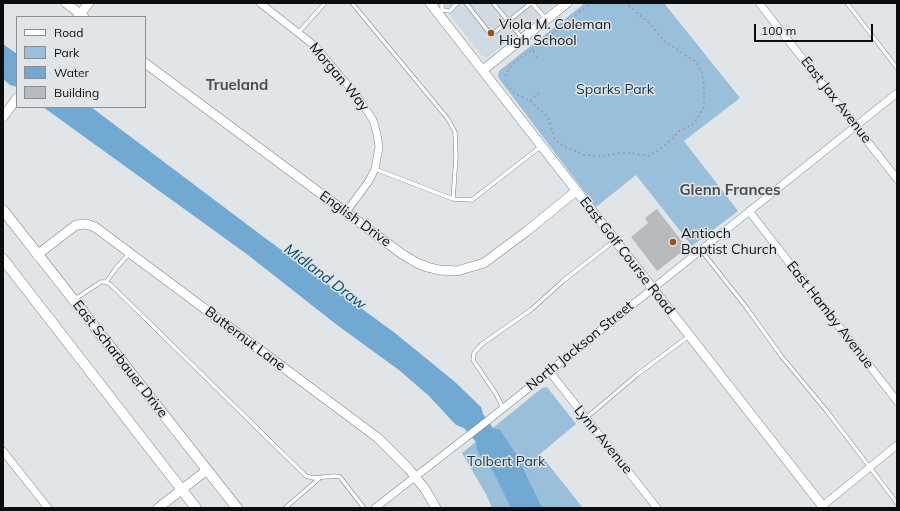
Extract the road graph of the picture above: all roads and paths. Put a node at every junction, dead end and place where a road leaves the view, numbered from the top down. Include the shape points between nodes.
1 (66, 3) edge
2 (89, 3) edge
3 (260, 3) edge
4 (325, 3) edge
5 (352, 3) edge
6 (430, 3) edge
7 (442, 3) edge
8 (457, 3) edge
9 (466, 3) edge
10 (493, 3) edge
11 (532, 3) edge
12 (567, 3) edge
13 (591, 3) edge
14 (626, 3) edge
15 (760, 3) edge
16 (847, 3) edge
17 (441, 12) junction
18 (81, 16) edge
19 (546, 20) junction
20 (508, 22) junction
21 (299, 32) junction
22 (523, 39) junction
23 (532, 50) junction
24 (537, 57) dead end
25 (146, 64) edge
26 (897, 68) edge
27 (483, 70) junction
28 (539, 93) dead end
29 (897, 93) edge
30 (16, 99) edge
31 (530, 101) junction
32 (3, 117) edge
33 (856, 126) junction
34 (541, 146) junction
35 (374, 169) junction
36 (897, 179) edge
37 (576, 191) junction
38 (454, 199) junction
39 (3, 210) edge
40 (749, 211) junction
41 (346, 212) junction
42 (615, 240) junction
43 (701, 250) junction
44 (130, 253) junction
45 (37, 255) junction
46 (3, 259) edge
47 (106, 282) junction
48 (652, 288) junction
49 (73, 300) junction
50 (690, 336) junction
51 (549, 371) junction
52 (897, 400) edge
53 (503, 408) junction
54 (586, 418) junction
55 (897, 445) edge
56 (3, 451) edge
57 (870, 467) junction
58 (207, 470) junction
59 (415, 476) junction
60 (321, 477) junction
61 (181, 490) junction
62 (897, 503) edge
63 (822, 507) edge
64 (48, 508) edge
65 (158, 508) edge
66 (196, 508) edge
67 (237, 508) edge
68 (285, 508) edge
69 (364, 508) edge
70 (375, 508) edge
71 (436, 508) edge
72 (657, 508) edge

1 - 18 street
2 - 18 street
3 - 21 street, Morgan Way
4 - 21 lane
5 - 38 lane via 448,119 455,132
6 - 17 street, East Golf Course Road
7 - 17 lane
8 - 17 lane via 450,11
9 - 20 lane via 491,35
10 - 20 lane
11 - 19 lane
11 - 20 lane
12 - 19 street
13 - 23 path
14 - 31 path via 651,25 664,41 696,62 702,72 704,107 692,125 679,131 674,138 648,156 632,153 584,155 555,140 548,117
15 - 33 street, East Jax Avenue
16 - 26 lane
17 - 27 street, East Golf Course Road
19 - 22 street
20 - 22 lane
21 - 35 street, Morgan Way via 320,52 369,112 376,128 379,147
22 - 27 street
23 - 24 path
23 - 31 path via 514,62 506,74 505,81 514,93
25 - 41 street, English Drive
27 - 34 street, East Golf Course Road
28 - 31 path
29 - 33 street, North Jackson Street
30 - 32 street
33 - 36 street, East Jax Avenue
33 - 40 street, North Jackson Street
34 - 37 street, East Golf Course Road
34 - 38 lane via 472,200
35 - 38 lane
35 - 41 street, Morgan Way via 370,181
37 - 41 street, English Drive via 489,260 478,266 457,271 436,270 418,263
37 - 42 street, East Golf Course Road
39 - 45 main road, East Scharbauer Drive
40 - 43 street, North Jackson Street
40 - 52 street, East Hamby Avenue
42 - 48 street, East Golf Course Road
42 - 53 lane via 532,309 482,344 474,353 473,360
43 - 48 street, North Jackson Street
43 - 57 lane
44 - 45 street, Butternut Lane via 95,226 86,224 76,225
44 - 47 lane
44 - 59 street, Butternut Lane via 378,438
45 - 49 main road, East Scharbauer Drive
46 - 61 main road
47 - 49 lane via 96,284
47 - 60 lane via 306,476
48 - 50 street, East Golf Course Road
48 - 51 street, North Jackson Street
49 - 58 main road, East Scharbauer Drive
50 - 54 lane via 638,374
50 - 63 street, East Golf Course Road
51 - 53 street, North Jackson Street
51 - 54 street, Lynn Avenue
53 - 59 street, North Jackson Street
54 - 72 street, Lynn Avenue
55 - 57 street
56 - 64 street
57 - 62 lane
57 - 63 street
58 - 61 street
58 - 67 main road, East Scharbauer Drive
59 - 70 street, North Jackson Street
59 - 71 street, Butternut Lane
60 - 68 lane
60 - 69 lane via 340,478
61 - 65 street
61 - 66 main road

